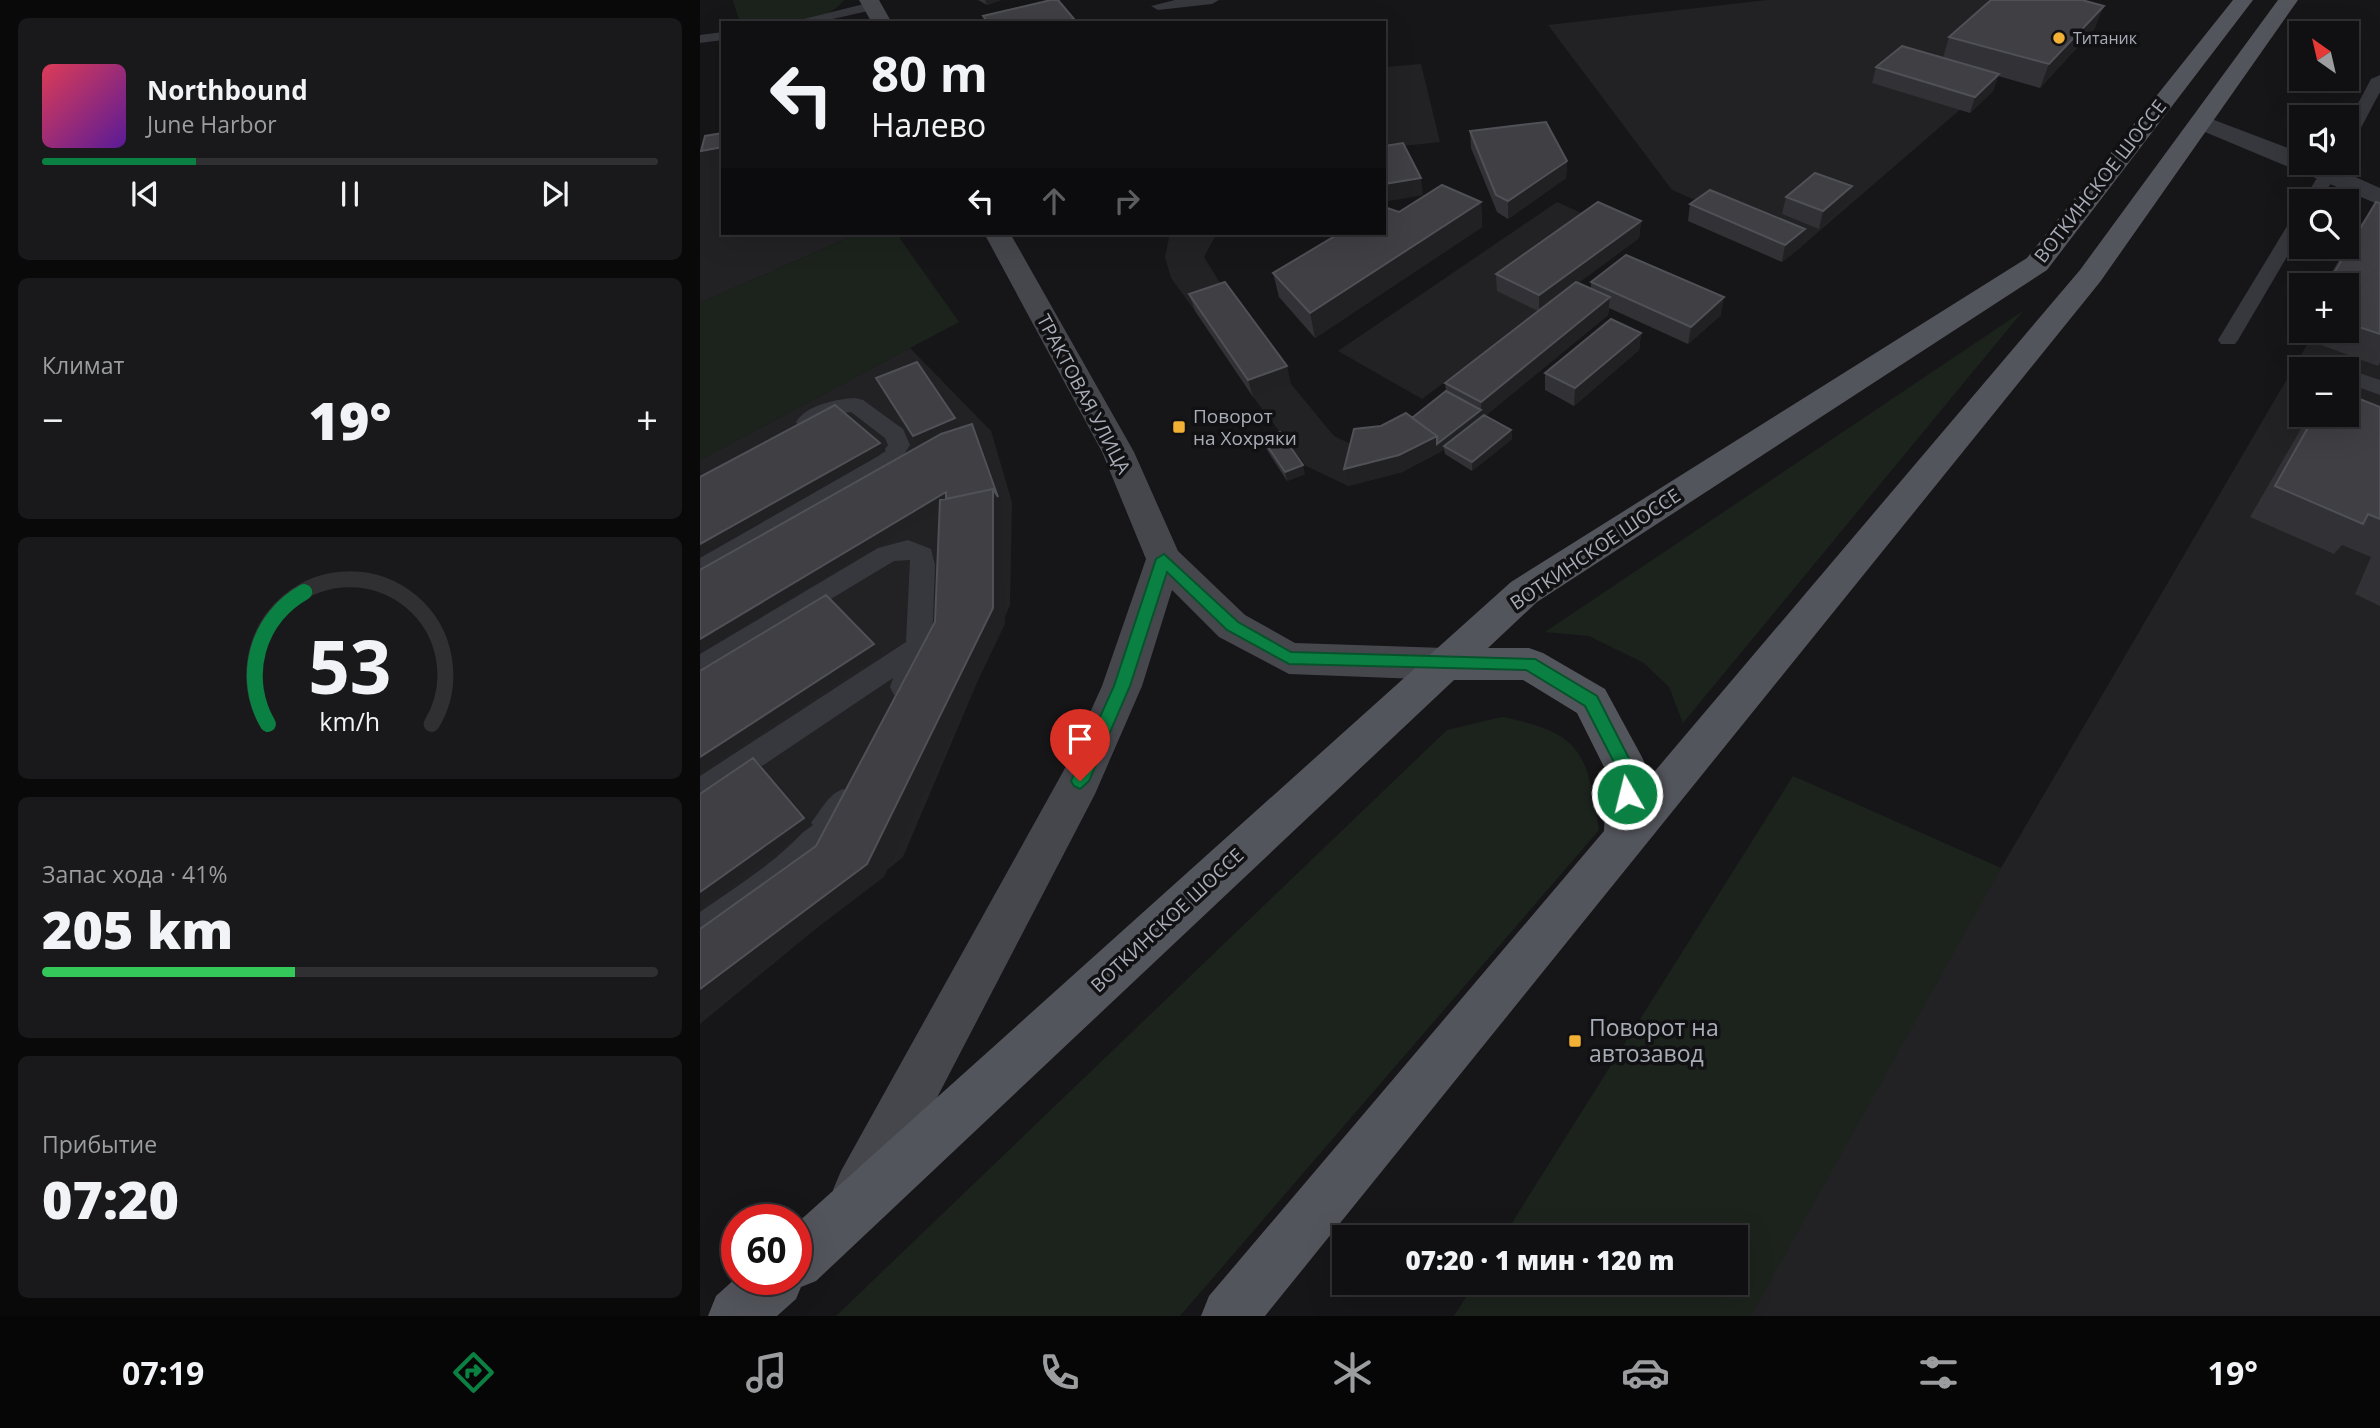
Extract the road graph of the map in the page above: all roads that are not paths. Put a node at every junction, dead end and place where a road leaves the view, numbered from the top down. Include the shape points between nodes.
1 (1212, 0) edge
2 (2243, 0) edge
3 (2288, 0) edge
4 (1158, 6) dead end
5 (874, 10) edge
6 (806, 21) edge
7 (721, 36) edge
8 (700, 39) edge
9 (2379, 79) edge
10 (2359, 116) edge
11 (2201, 122) junction
12 (2289, 157) edge
13 (2343, 175) edge
14 (2380, 197) edge
15 (998, 235) edge
16 (2289, 238) edge
17 (2228, 340) dead end
18 (2359, 380) edge
19 (2380, 388) edge
20 (793, 429) edge
21 (1164, 559) junction
22 (700, 569) edge
23 (919, 647) junction
24 (1445, 664) junction
25 (700, 667) edge
26 (888, 714) edge
27 (857, 775) edge
28 (700, 792) edge
29 (1625, 839) junction
30 (700, 930) edge
31 (845, 1216) junction
32 (812, 1246) edge
33 (759, 1295) edge
34 (736, 1316) edge
35 (1228, 1316) edge

1 - 4 lane
2 - 24 main road, ВОТКИНСКОЕ ШОССЕ via 2037,264 1524,592
3 - 11 main road
5 - 6 lane
7 - 8 lane
9 - 10 lane
11 - 12 street
11 - 29 main road via 2090,276
13 - 14 street
15 - 21 street, ТРАКТОВАЯ УЛИЦА via 1118,452
16 - 17 lane
18 - 19 lane
20 - 22 lane via 839,406 855,405 895,434 898,445 888,461
21 - 24 street via 1232,626 1289,658
21 - 31 street via 1122,686 1080,781
23 - 25 lane via 922,555 900,550
23 - 26 lane
23 - 28 lane
24 - 29 main road via 1529,664 1591,701 1628,772
24 - 31 main road, ВОТКИНСКОЕ ШОССЕ
27 - 30 lane via 834,819 803,853
29 - 35 main road
31 - 32 main road, ВОТКИНСКОЕ ШОССЕ
33 - 34 main road

